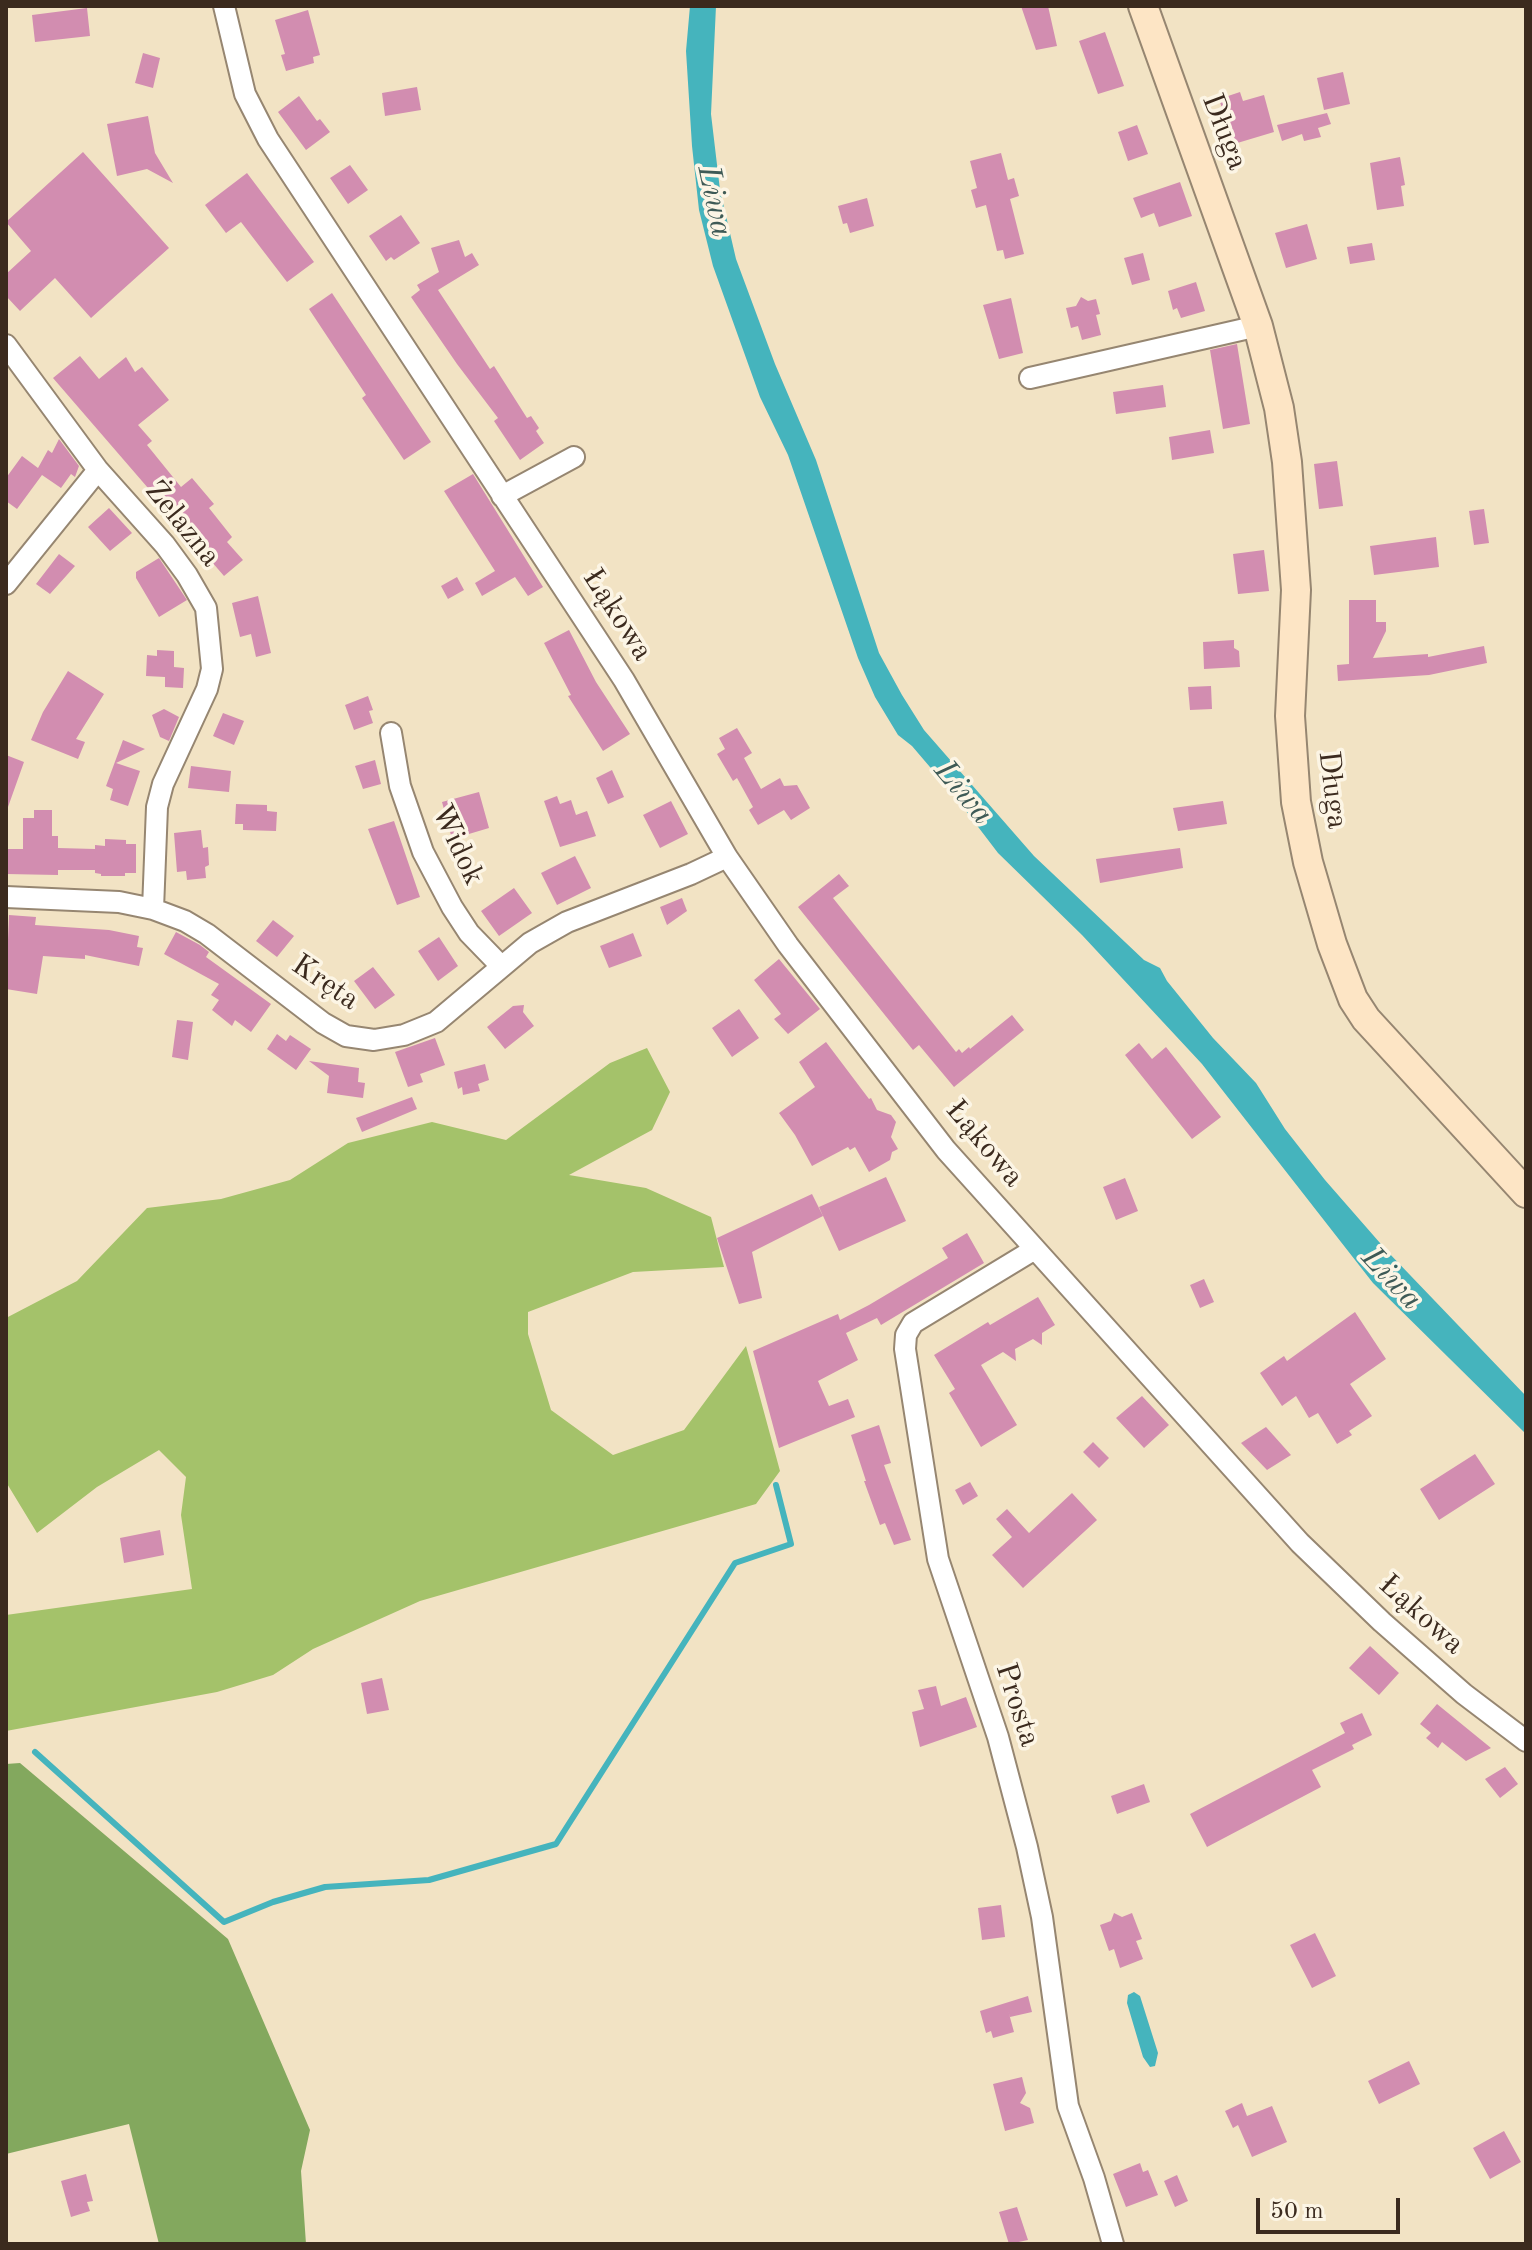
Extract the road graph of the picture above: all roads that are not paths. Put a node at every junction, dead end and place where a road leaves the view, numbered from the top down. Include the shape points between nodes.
1 (224, 6) edge
2 (1143, 6) edge
3 (1258, 326) junction
4 (6, 345) edge
5 (1030, 378) dead end
6 (574, 457) dead end
7 (98, 470) junction
8 (502, 496) junction
9 (6, 584) edge
10 (391, 733) dead end
11 (727, 857) junction
12 (6, 897) edge
13 (153, 909) junction
14 (501, 966) junction
15 (1526, 1193) edge
16 (1035, 1249) junction
17 (1526, 1741) edge
18 (1113, 2244) edge

1 - 8 street, Łąkowa via 245,94 268,139
2 - 3 street, Długa
3 - 5 street
3 - 15 street, Długa via 1287,462 1296,590 1290,716 1296,802 1332,944 1366,1019
4 - 7 street, Żelazna
6 - 8 street
7 - 9 street
7 - 13 street, Żelazna via 187,575 210,626 212,669 207,689 157,807
8 - 11 street, Łąkowa via 624,680
10 - 14 street, Widok via 400,786 423,852 469,933
11 - 14 street, Kręta via 567,922
11 - 16 street, Łąkowa via 946,1150
12 - 13 street, Kręta via 119,902
13 - 14 street, Kręta via 207,934 346,1036 389,1038 436,1022
16 - 17 street, Łąkowa via 1300,1543 1382,1622
16 - 18 street, Prosta via 913,1323 905,1349 938,1559 998,1737 1027,1847 1068,2106

